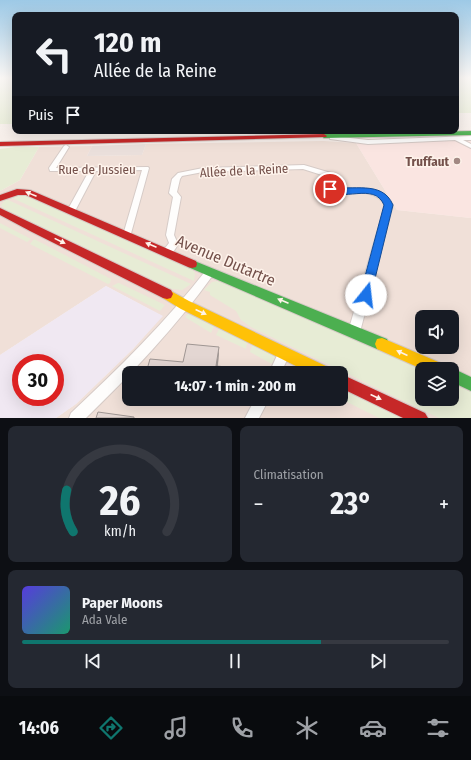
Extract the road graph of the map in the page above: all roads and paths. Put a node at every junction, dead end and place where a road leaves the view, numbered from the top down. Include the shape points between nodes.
1 (459, 132) edge
2 (459, 132) edge
3 (471, 132) edge
4 (377, 134) edge
5 (411, 134) edge
6 (322, 137) junction
7 (471, 138) edge
8 (458, 140) dead end
9 (0, 142) edge
10 (471, 146) edge
11 (66, 147) dead end
12 (94, 169) junction
13 (0, 198) edge
14 (0, 211) edge
15 (71, 211) junction
16 (127, 235) junction
17 (166, 252) junction
18 (210, 272) junction
19 (185, 305) junction
20 (354, 332) junction
21 (284, 353) junction
22 (422, 362) edge
23 (278, 366) edge
24 (311, 366) edge
25 (459, 379) edge
26 (348, 383) edge
27 (471, 384) edge
28 (258, 406) edge
29 (76, 418) edge
30 (252, 418) edge
31 (420, 418) edge

1 - 3 main road
2 - 3 main road
4 - 9 main road
5 - 6 main road
6 - 7 street via 368,142
6 - 9 main road
8 - 10 street
11 - 12 street, Rue de Jussieu via 52,170
12 - 15 street
12 - 16 street, Rue de Jussieu via 146,168
15 -> 13 main road, Avenue Dutartre via 24,192
14 -> 19 main road via 169,294
15 - 16 main road, Avenue Dutartre
17 -> 16 main road, Avenue Dutartre
17 - 18 main road, Avenue Dutartre
17 - 20 street, Allée de la Reine via 174,244 170,235 177,197 173,193 176,179 185,172 304,167 328,175 333,186 330,189 378,193 389,205
18 - 19 street
20 -> 18 main road, Avenue Dutartre
19 -> 21 main road
19 - 29 street via 151,344
22 -> 20 main road, Avenue Dutartre
21 - 23 street
21 - 24 main road
25 - 27 main road
26 -> 31 main road
28 - 30 street

